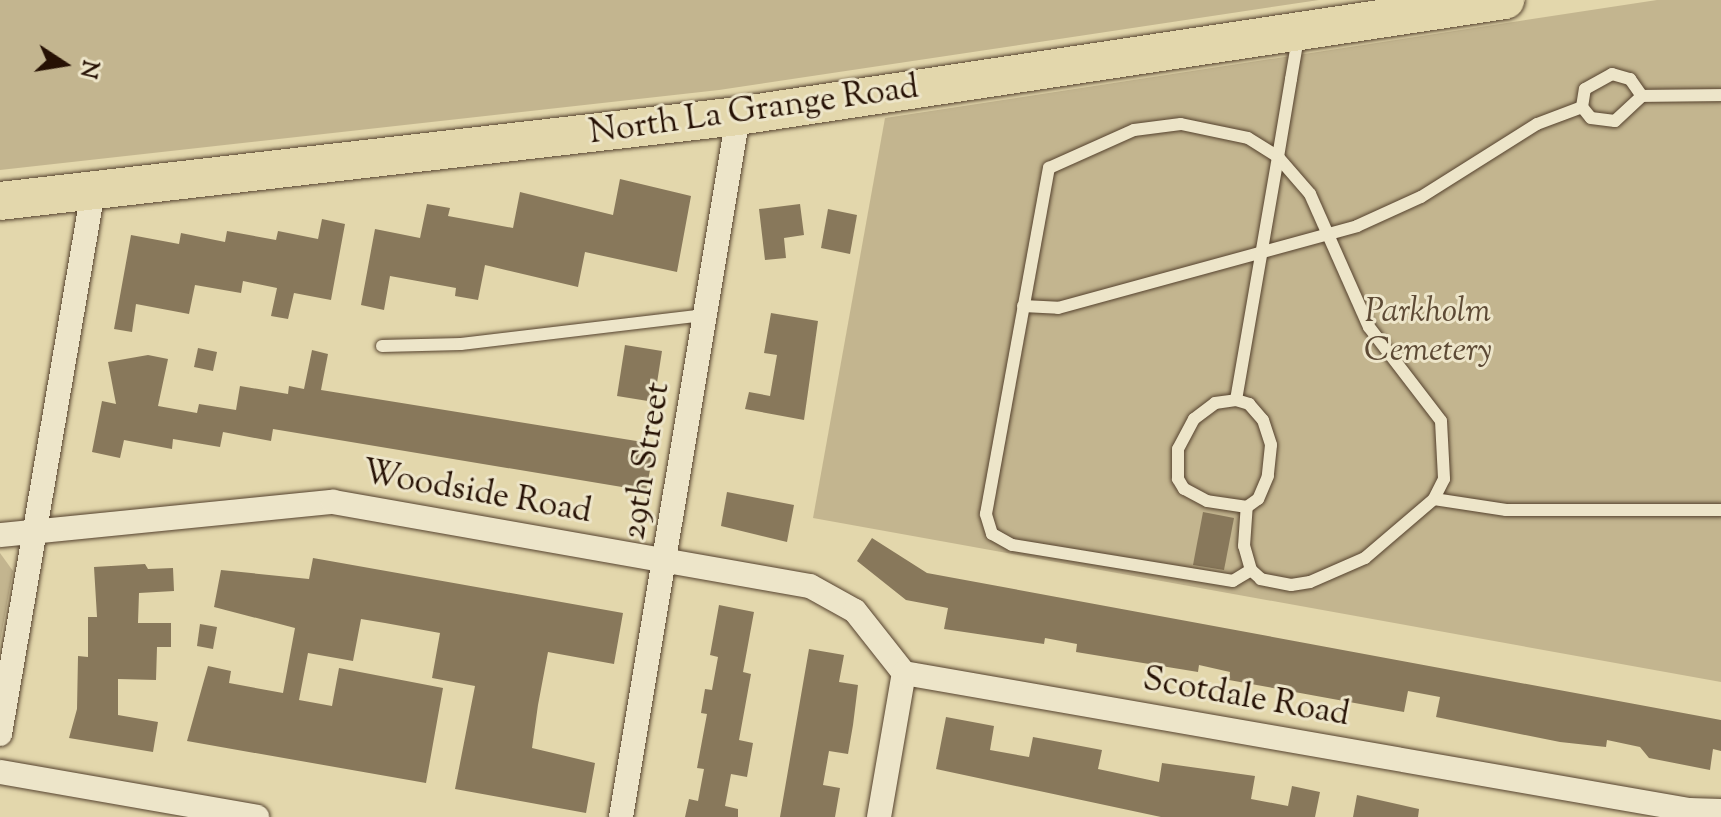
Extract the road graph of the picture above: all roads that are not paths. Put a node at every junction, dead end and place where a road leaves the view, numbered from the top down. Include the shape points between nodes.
1 (1505, 0) edge
2 (1299, 30) junction
3 (1721, 95) edge
4 (1642, 96) junction
5 (1582, 107) junction
6 (738, 116) junction
7 (1278, 157) junction
8 (93, 191) junction
9 (0, 201) edge
10 (1329, 235) junction
11 (1261, 252) junction
12 (1023, 306) junction
13 (705, 315) junction
14 (382, 346) dead end
15 (1236, 400) junction
16 (1434, 499) junction
17 (1247, 507) junction
18 (1721, 510) edge
19 (36, 531) junction
20 (0, 535) edge
21 (665, 561) junction
22 (1251, 570) junction
23 (904, 673) junction
24 (0, 734) edge
25 (0, 772) edge
26 (1721, 811) edge
27 (257, 817) edge
28 (621, 817) edge
29 (879, 817) edge

1 - 2 main road, North La Grange Road
2 - 6 main road, North La Grange Road
2 - 7 lane
3 - 4 lane
4 - 5 lane via 1615,121 1591,118
4 - 5 lane via 1630,79 1612,74 1585,89
5 - 10 lane via 1516,135 1394,212
6 - 8 main road, North La Grange Road
6 - 13 street, 29th Street
7 - 10 lane via 1310,194
7 - 11 lane
7 - 12 lane via 1231,131 1181,124 1134,130 1090,154 1053,163 1046,175
8 - 9 main road, North La Grange Road
8 - 19 street
10 - 11 lane
10 - 16 lane via 1369,327 1441,421 1444,479
11 - 12 lane via 1058,308
11 - 15 lane
12 - 22 lane via 986,514 992,534 1012,545 1233,581
13 - 14 lane via 461,344
13 - 21 street, 29th Street
15 - 17 lane via 1249,404 1263,420 1271,445 1268,476 1258,499
15 - 17 lane via 1215,403 1194,419 1176,465 1184,489 1195,496
16 - 18 lane via 1497,510
16 - 22 lane via 1392,540 1310,582 1274,584
17 - 22 lane via 1244,546
19 - 20 street, Woodside Road
19 - 21 street, Woodside Road via 333,502
19 - 24 street
21 - 23 street, Woodside Road via 810,586 855,611
21 - 28 street, 29th Street
23 - 26 street, Scotdale Road via 1689,810
23 - 29 street
25 - 27 street

